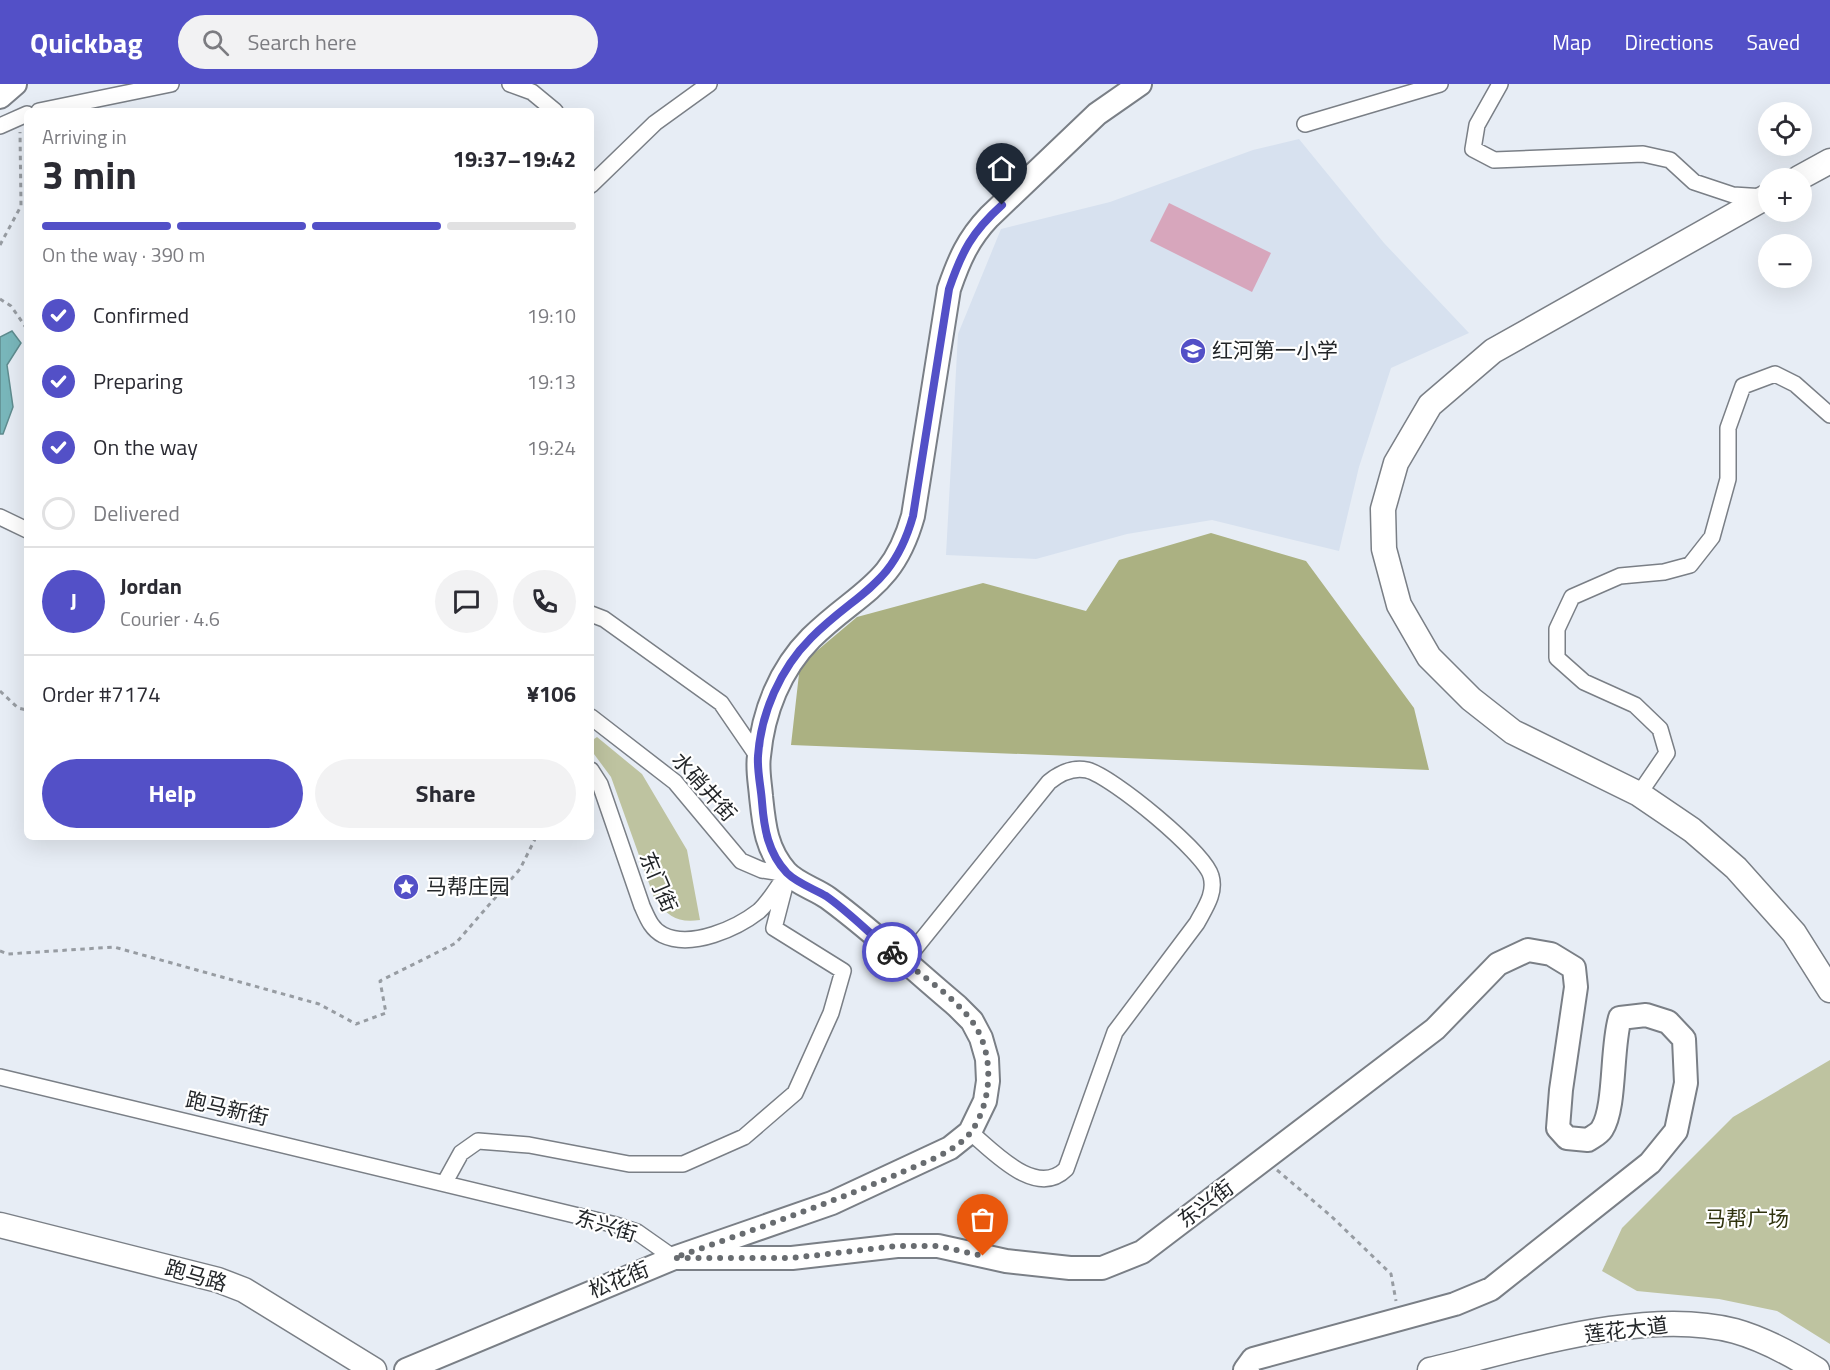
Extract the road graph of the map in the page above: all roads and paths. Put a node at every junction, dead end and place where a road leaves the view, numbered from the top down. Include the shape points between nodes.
1 (15, 84) edge
2 (171, 84) edge
3 (510, 84) edge
4 (709, 84) edge
5 (1140, 84) edge
6 (1440, 84) edge
7 (1500, 84) edge
8 (0, 97) edge
9 (54, 108) edge
10 (552, 108) edge
11 (23, 115) edge
12 (1305, 124) dead end
13 (0, 126) edge
14 (1830, 161) edge
15 (1812, 171) edge
16 (594, 182) edge
17 (1758, 196) edge
18 (1758, 202) edge
19 (0, 245) edge
20 (0, 299) edge
21 (24, 325) edge
22 (1830, 415) edge
23 (0, 517) edge
24 (24, 529) edge
25 (594, 615) edge
26 (0, 692) edge
27 (24, 709) edge
28 (594, 719) edge
29 (758, 757) junction
30 (594, 775) edge
31 (1639, 794) junction
32 (534, 840) edge
33 (788, 874) junction
34 (0, 951) edge
35 (904, 962) junction
36 (1830, 990) edge
37 (0, 1077) edge
38 (970, 1132) junction
39 (1264, 1159) junction
40 (445, 1182) junction
41 (0, 1225) edge
42 (674, 1258) junction
43 (1400, 1319) junction
44 (374, 1370) edge
45 (406, 1370) edge
46 (1245, 1370) edge
47 (1430, 1370) edge
48 (1817, 1370) edge

1 - 8 street
2 - 9 street
3 - 10 street via 532,92
4 - 16 street via 655,123
5 - 29 street via 1097,114 989,217 960,256 949,289 906,542 875,585 812,637 793,658 774,693
6 - 12 street
7 - 17 street via 1477,125 1473,149 1494,160 1643,154 1670,160 1694,182 1733,195
11 - 13 street
11 - 19 path via 21,206
14 - 15 main road
18 - 31 main road via 1493,351 1430,405 1396,463 1383,509 1384,549 1399,605 1429,657 1471,699 1513,732
20 - 21 path via 11,306
22 - 31 street via 1795,384 1775,374 1743,386 1728,428 1728,479 1712,537 1690,565 1620,576 1572,597 1557,629 1557,658 1584,682 1635,705 1660,729 1667,753
23 - 24 street
25 - 29 street via 721,703
26 - 27 path
28 - 33 street, 水硝井街 via 675,782 741,861 762,870
29 - 33 street via 764,828 772,853
30 - 33 street, 东门街 via 642,906 650,924 664,935 696,939 736,926 761,910
31 - 36 main road via 1692,830 1737,868 1794,933
32 - 34 path via 520,869 456,943 380,981 386,1013 356,1024 319,1004 114,947 8,954
33 - 35 street, 松花街 via 828,898
33 - 40 street via 774,928 843,971 831,1013 795,1093 744,1137 683,1164 630,1164 529,1145 478,1141 461,1154
35 - 38 street, 松花街 via 957,1006 981,1038 988,1082 985,1101
35 - 38 street via 1049,782 1060,774 1086,770 1100,775 1136,799 1208,867 1213,891 1208,904 1115,1032 1066,1169 1048,1178 1028,1175 1014,1169
37 - 40 street, 跑马新街
38 - 42 street, 松花街 via 934,1157 832,1203
39 - 42 street, 东兴街 via 1142,1252 1102,1268 1006,1261 938,1246 897,1246 792,1258
39 - 43 path via 1391,1274
39 - 43 street, 东兴街 via 1435,1029 1498,964 1528,950 1551,954 1574,968 1576,987 1558,1128 1567,1138 1588,1140 1602,1130 1608,1113 1614,1036 1620,1018 1646,1015 1668,1022 1683,1039 1686,1083 1676,1131 1650,1163 1491,1289
40 - 42 street, 东兴街 via 626,1228
41 - 44 main road, 跑马路 via 244,1290
42 - 45 street, 松花街
43 - 46 street, 东兴街 via 1253,1359
47 - 48 main road, 莲花大道 via 1568,1338 1655,1323 1734,1331 1771,1344

